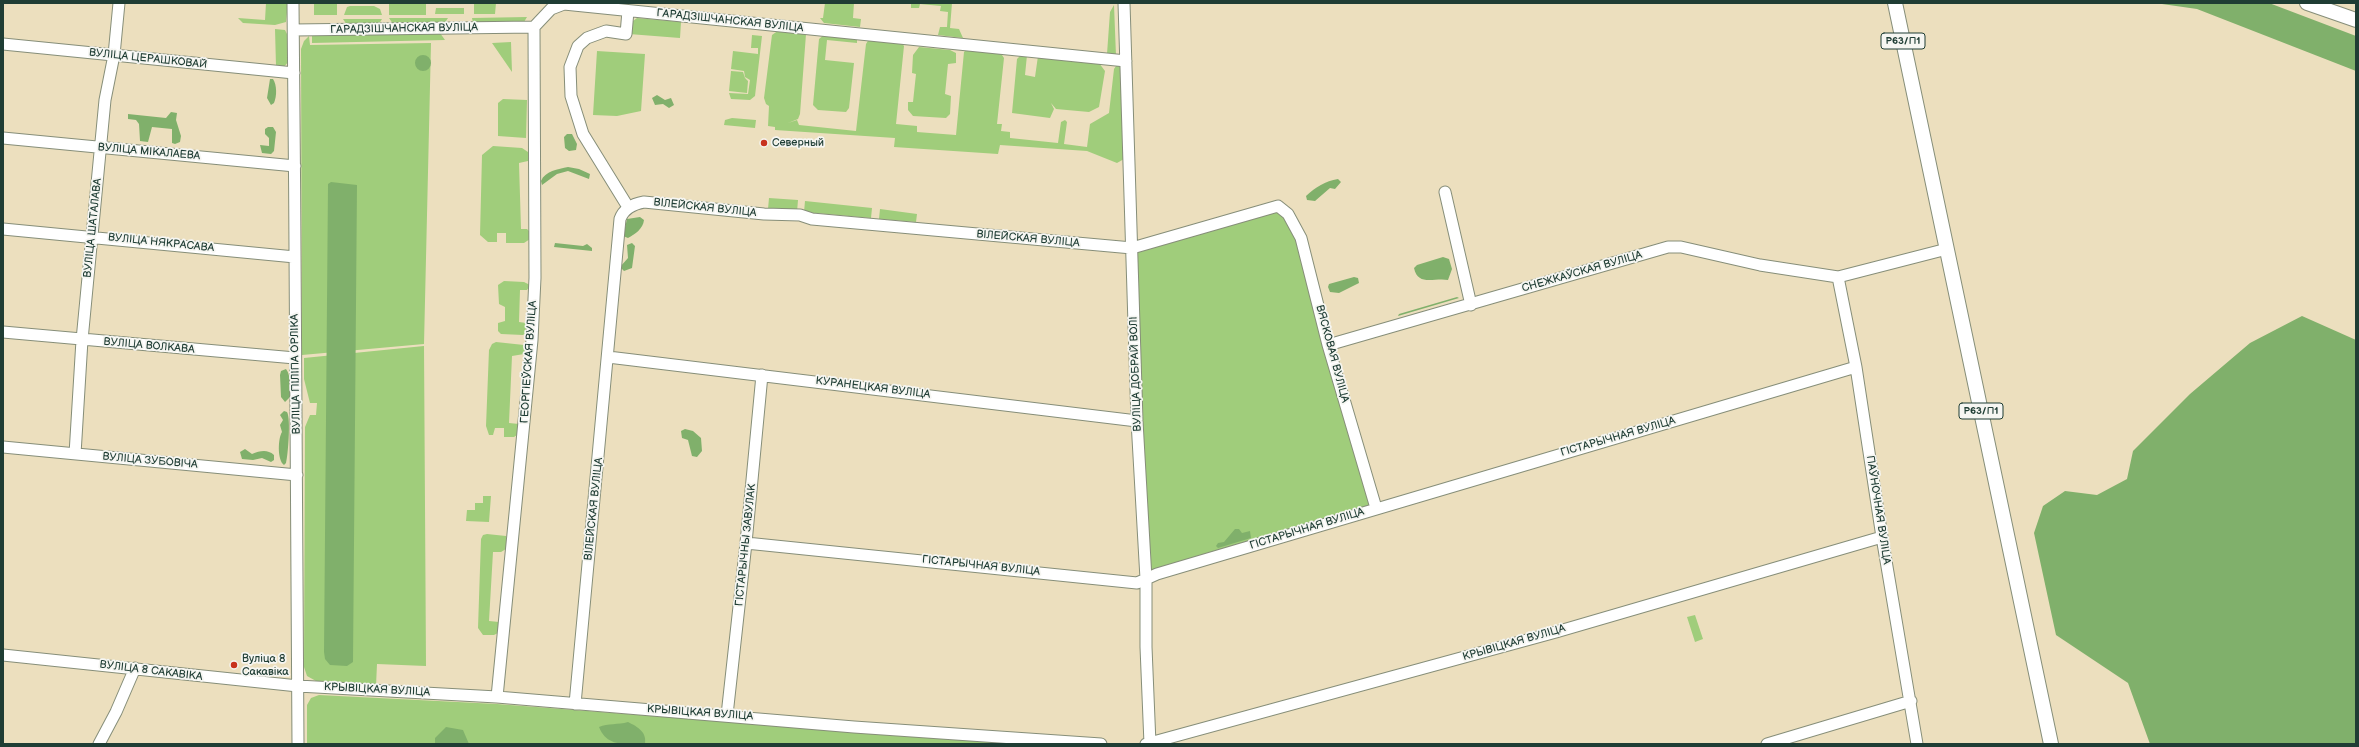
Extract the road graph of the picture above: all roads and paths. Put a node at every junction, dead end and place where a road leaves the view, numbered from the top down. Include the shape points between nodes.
1 (119, 3) edge
2 (293, 3) edge
3 (1124, 3) edge
4 (1895, 3) edge
5 (2307, 3) edge
6 (628, 11) junction
7 (2356, 20) edge
8 (534, 27) junction
9 (294, 30) junction
10 (3, 44) edge
11 (114, 55) junction
12 (1126, 61) junction
13 (294, 73) junction
14 (3, 138) edge
15 (101, 147) junction
16 (295, 166) junction
17 (1445, 192) dead end
18 (1278, 206) joint
19 (628, 207) junction
20 (3, 229) edge
21 (93, 236) junction
22 (1132, 248) junction
23 (1947, 249) junction
24 (295, 257) junction
25 (1838, 277) junction
26 (1471, 305) junction
27 (3, 332) edge
28 (82, 340) junction
29 (1328, 345) junction
30 (608, 357) junction
31 (295, 358) junction
32 (1856, 366) junction
33 (762, 375) junction
34 (1137, 421) junction
35 (3, 447) edge
36 (75, 454) junction
37 (297, 475) junction
38 (1376, 508) junction
39 (1882, 537) junction
40 (746, 543) junction
41 (1146, 579) junction
42 (3, 655) edge
43 (135, 668) junction
44 (298, 686) junction
45 (497, 697) junction
46 (1912, 701) junction
47 (575, 704) junction
48 (727, 715) junction
49 (989, 741) edge
50 (99, 744) edge
51 (298, 744) edge
52 (1102, 744) edge
53 (1148, 744) edge
54 (1767, 744) edge
55 (1917, 744) edge
56 (2051, 744) edge

1 - 11 street, ВУЛІЦА ШАТАЛАВА
2 - 9 street, ВУЛІЦА ПІЛІПА ОРЛІКА
3 - 12 street, ВУЛІЦА ДОБРАЙ ВОЛІ
4 - 23 main road, Р63/П1
5 - 7 main road
6 - 8 street, ГАРАДЗІШЧАНСКАЯ ВУЛІЦА via 559,5
6 - 12 street, ГАРАДЗІШЧАНСКАЯ ВУЛІЦА via 861,32
6 - 19 street via 626,34 606,31 587,38 578,46 570,67 571,96 583,134
8 - 9 street, ГАРАДЗІШЧАНСКАЯ ВУЛІЦА
8 - 45 street, ГЕОРГІЕЎСКАЯ ВУЛІЦА via 535,278 532,340
9 - 13 street, ВУЛІЦА ПІЛІПА ОРЛІКА
10 - 11 street, ВУЛІЦА ЦЕРАШКОВАЙ
11 - 13 street, ВУЛІЦА ЦЕРАШКОВАЙ
11 - 15 street, ВУЛІЦА ШАТАЛАВА via 105,100
12 - 22 street, ВУЛІЦА ДОБРАЙ ВОЛІ
13 - 16 street, ВУЛІЦА ПІЛІПА ОРЛІКА
14 - 15 street, ВУЛІЦА МІКАЛАЕВА
15 - 16 street, ВУЛІЦА МІКАЛАЕВА
15 - 21 street, ВУЛІЦА ШАТАЛАВА
16 - 24 street, ВУЛІЦА ПІЛІПА ОРЛІКА
17 - 26 street
18 - 22 street, ВІЛЕЙСКАЯ ВУЛІЦА
18 - 29 street, ВЯСКОВАЯ ВУЛІЦА via 1288,214 1301,238
19 - 22 street, ВІЛЕЙСКАЯ ВУЛІЦА via 644,202
19 - 30 street, ВІЛЕЙСКАЯ ВУЛІЦА via 620,219
20 - 21 street, ВУЛІЦА НЯКРАСАВА
21 - 24 street, ВУЛІЦА НЯКРАСАВА
21 - 28 street, ВУЛІЦА ШАТАЛАВА
22 - 34 street, ВУЛІЦА ДОБРАЙ ВОЛІ
23 - 25 street
23 - 56 main road, Р63/П1
24 - 31 street, ВУЛІЦА ПІЛІПА ОРЛІКА
25 - 26 street, СНЕЖКАЎСКАЯ ВУЛІЦА via 1760,265 1681,247 1668,247
25 - 32 street, ПАЎНОЧНАЯ ВУЛІЦА
26 - 29 street, СНЕЖКАЎСКАЯ ВУЛІЦА
27 - 28 street, ВУЛІЦА ВОЛКАВА
28 - 31 street, ВУЛІЦА ВОЛКАВА
28 - 36 street, ВУЛІЦА ШАТАЛАВА
29 - 38 street, ВЯСКОВАЯ ВУЛІЦА
30 - 33 street, КУРАНЕЦКАЯ ВУЛІЦА
30 - 47 street, ВІЛЕЙСКАЯ ВУЛІЦА
31 - 37 street, ВУЛІЦА ПІЛІПА ОРЛІКА
32 - 38 street, ГІСТАРЫЧНАЯ ВУЛІЦА
32 - 39 street, ПАЎНОЧНАЯ ВУЛІЦА
33 - 34 street, КУРАНЕЦКАЯ ВУЛІЦА
33 - 40 street, ГІСТАРЫЧНЫ ЗАВУЛАК
34 - 41 street, ВУЛІЦА ДОБРАЙ ВОЛІ
35 - 36 street, ВУЛІЦА ЗУБОВІЧА
36 - 37 street, ВУЛІЦА ЗУБОВІЧА
37 - 44 street, ВУЛІЦА ПІЛІПА ОРЛІКА
38 - 41 street, ГІСТАРЫЧНАЯ ВУЛІЦА
39 - 46 street, ПАЎНОЧНАЯ ВУЛІЦА
39 - 53 street, КРЫВІЦКАЯ ВУЛІЦА via 1549,634
40 - 41 street, ГІСТАРЫЧНАЯ ВУЛІЦА via 1136,583
40 - 48 street, ГІСТАРЫЧНЫ ЗАВУЛАК
41 - 53 street, ВУЛІЦА ДОБРАЙ ВОЛІ
42 - 43 street, ВУЛІЦА 8 САКАВІКА
43 - 44 street, ВУЛІЦА 8 САКАВІКА
43 - 50 street
44 - 45 street, КРЫВІЦКАЯ ВУЛІЦА
44 - 51 street, ВУЛІЦА ПІЛІПА ОРЛІКА
45 - 47 street, КРЫВІЦКАЯ ВУЛІЦА
46 - 54 street
46 - 55 street, ПАЎНОЧНАЯ ВУЛІЦА
47 - 48 street, КРЫВІЦКАЯ ВУЛІЦА
48 - 49 street, КРЫВІЦКАЯ ВУЛІЦА
49 - 52 street, КРЫВІЦКАЯ ВУЛІЦА

